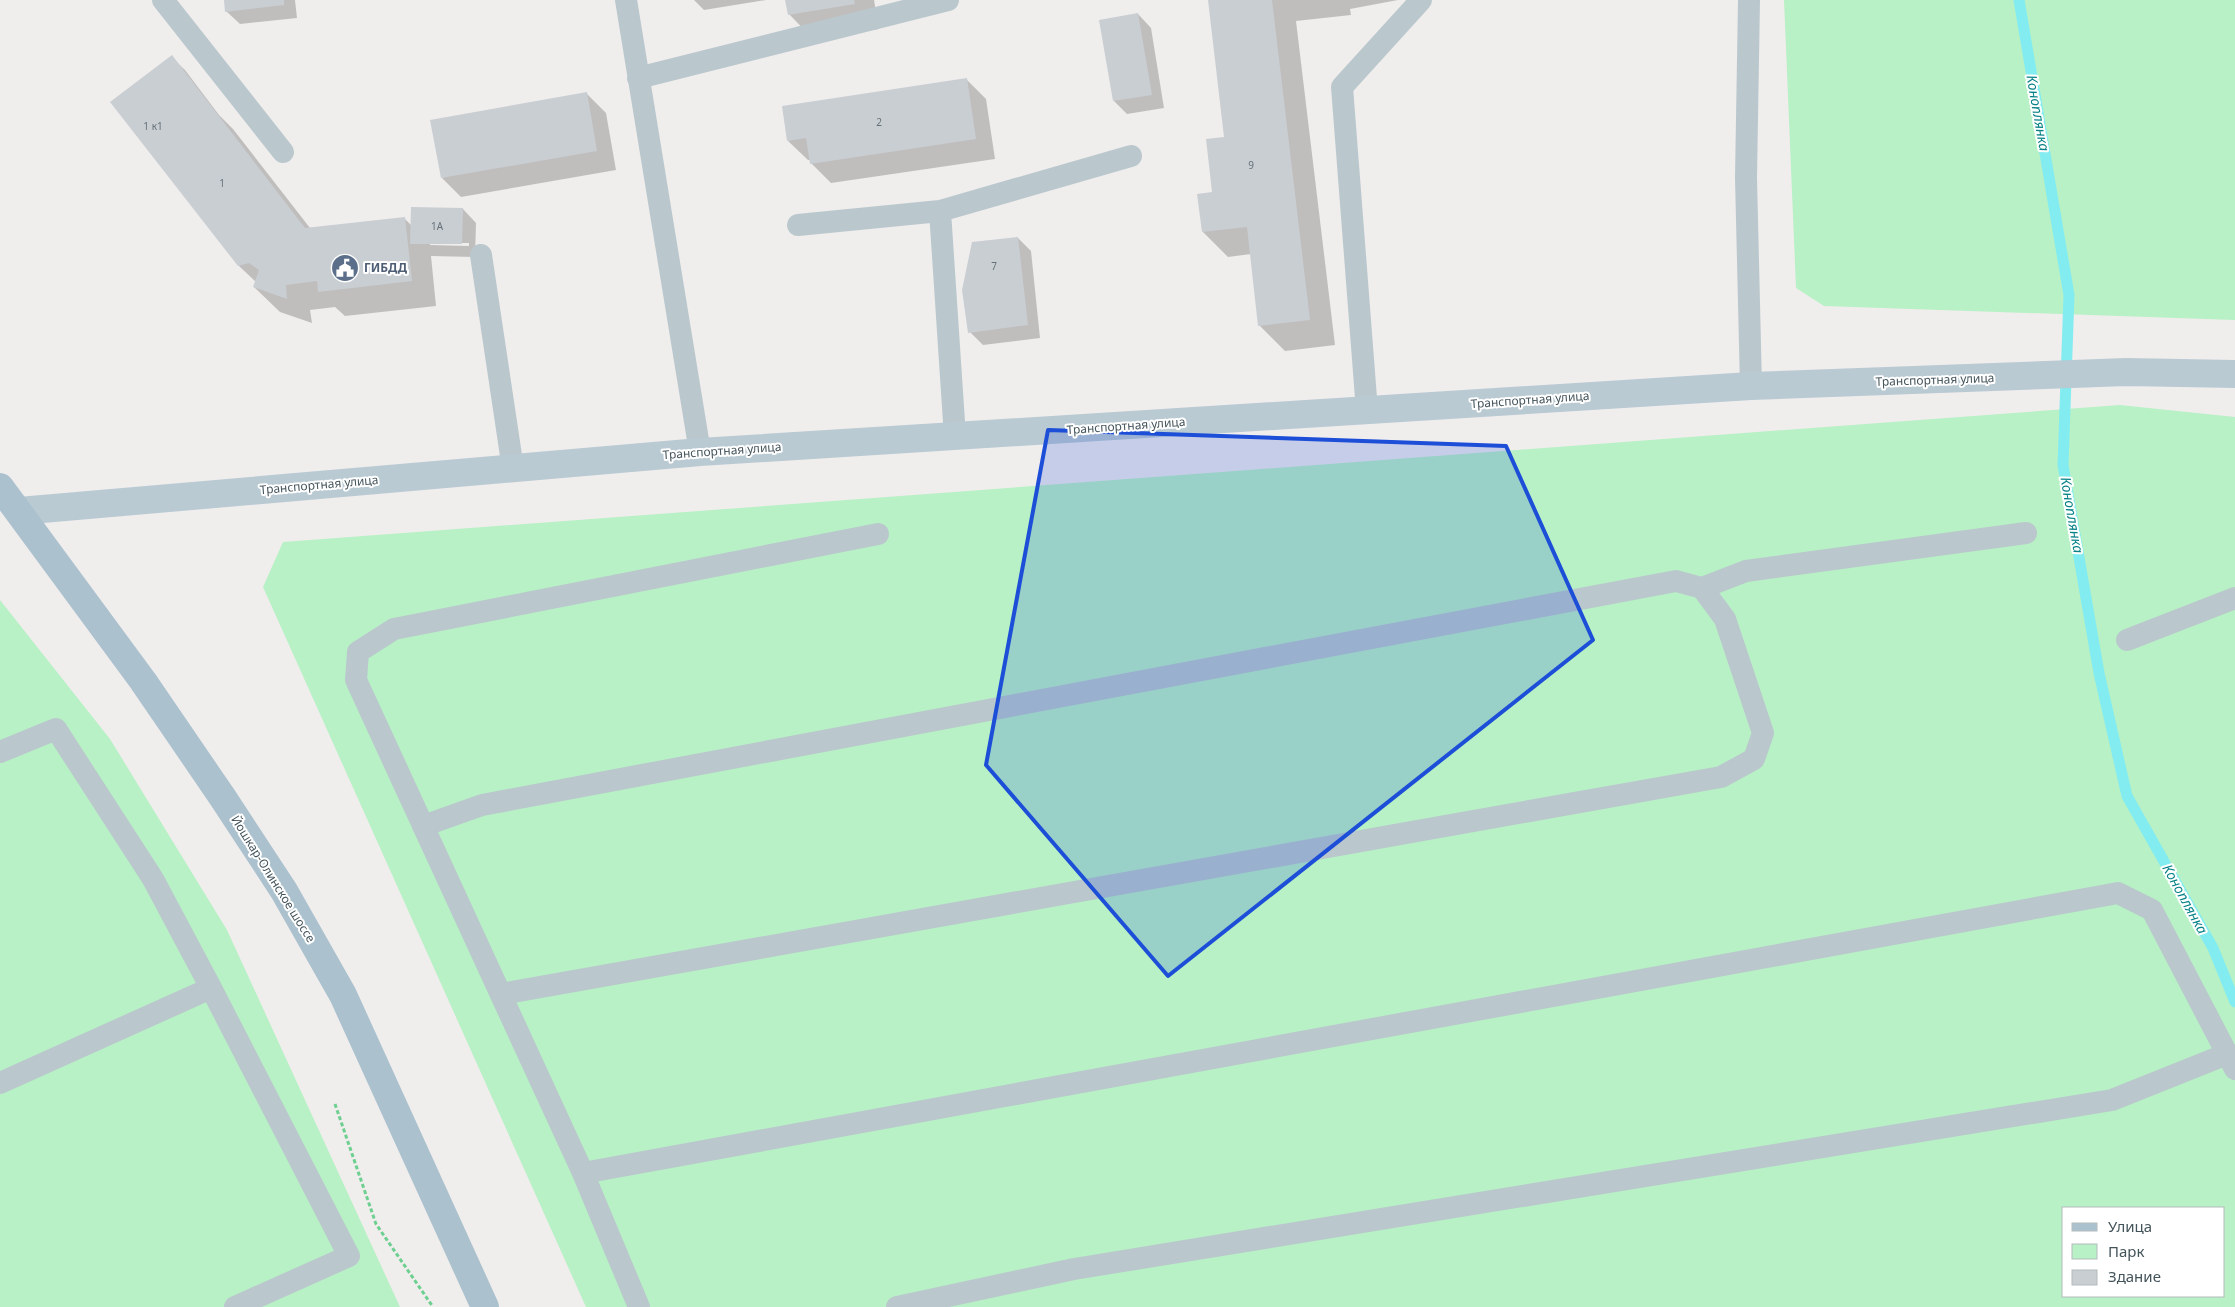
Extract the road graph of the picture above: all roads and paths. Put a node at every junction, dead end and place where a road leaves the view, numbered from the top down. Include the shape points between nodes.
1 (162, 0) edge
2 (626, 0) edge
3 (948, 0) edge
4 (1421, 0) edge
5 (1749, 0) edge
6 (638, 78) junction
7 (283, 152) dead end
8 (1131, 156) dead end
9 (940, 211) junction
10 (798, 225) dead end
11 (481, 255) dead end
12 (2235, 374) edge
13 (1751, 386) junction
14 (1367, 411) junction
15 (955, 436) junction
16 (700, 452) junction
17 (513, 469) junction
18 (0, 487) edge
19 (10, 509) edge
20 (2026, 533) dead end
21 (878, 534) dead end
22 (1702, 588) junction
23 (2235, 598) edge
24 (2127, 640) dead end
25 (0, 752) edge
26 (423, 826) junction
27 (211, 988) junction
28 (500, 994) junction
29 (2231, 1061) edge
30 (0, 1084) edge
31 (335, 1104) dead end
32 (583, 1173) junction
33 (235, 1307) edge
34 (433, 1307) edge
35 (485, 1307) edge
36 (639, 1307) edge
37 (897, 1307) edge

1 - 7 lane
2 - 6 lane
3 - 6 lane
4 - 14 lane via 1342,88
5 - 13 lane via 1746,178
6 - 16 lane
8 - 9 lane
9 - 10 lane
9 - 15 lane
11 - 17 lane
12 - 13 main road, Транспортная улица via 2126,372
13 - 14 main road, Транспортная улица
14 - 15 main road, Транспортная улица
15 - 16 main road, Транспортная улица
16 - 17 main road, Транспортная улица
17 - 19 main road, Транспортная улица
18 - 19 main road, Йошкар-Олинское шоссе
19 - 35 main road, Йошкар-Олинское шоссе via 143,681 284,891 342,995
20 - 22 lane via 1746,572
21 - 26 lane via 394,629 358,652 356,680
22 - 26 lane via 1676,580 482,805
22 - 28 lane via 1725,619 1763,734 1754,759 1721,777
23 - 24 lane
25 - 27 lane via 56,729 153,879
26 - 28 lane
27 - 30 lane
27 - 33 lane via 349,1256
28 - 32 lane
29 - 32 lane via 2152,910 2118,893
29 - 37 lane via 2112,1100 1074,1270
31 - 34 path via 376,1224
32 - 36 lane

